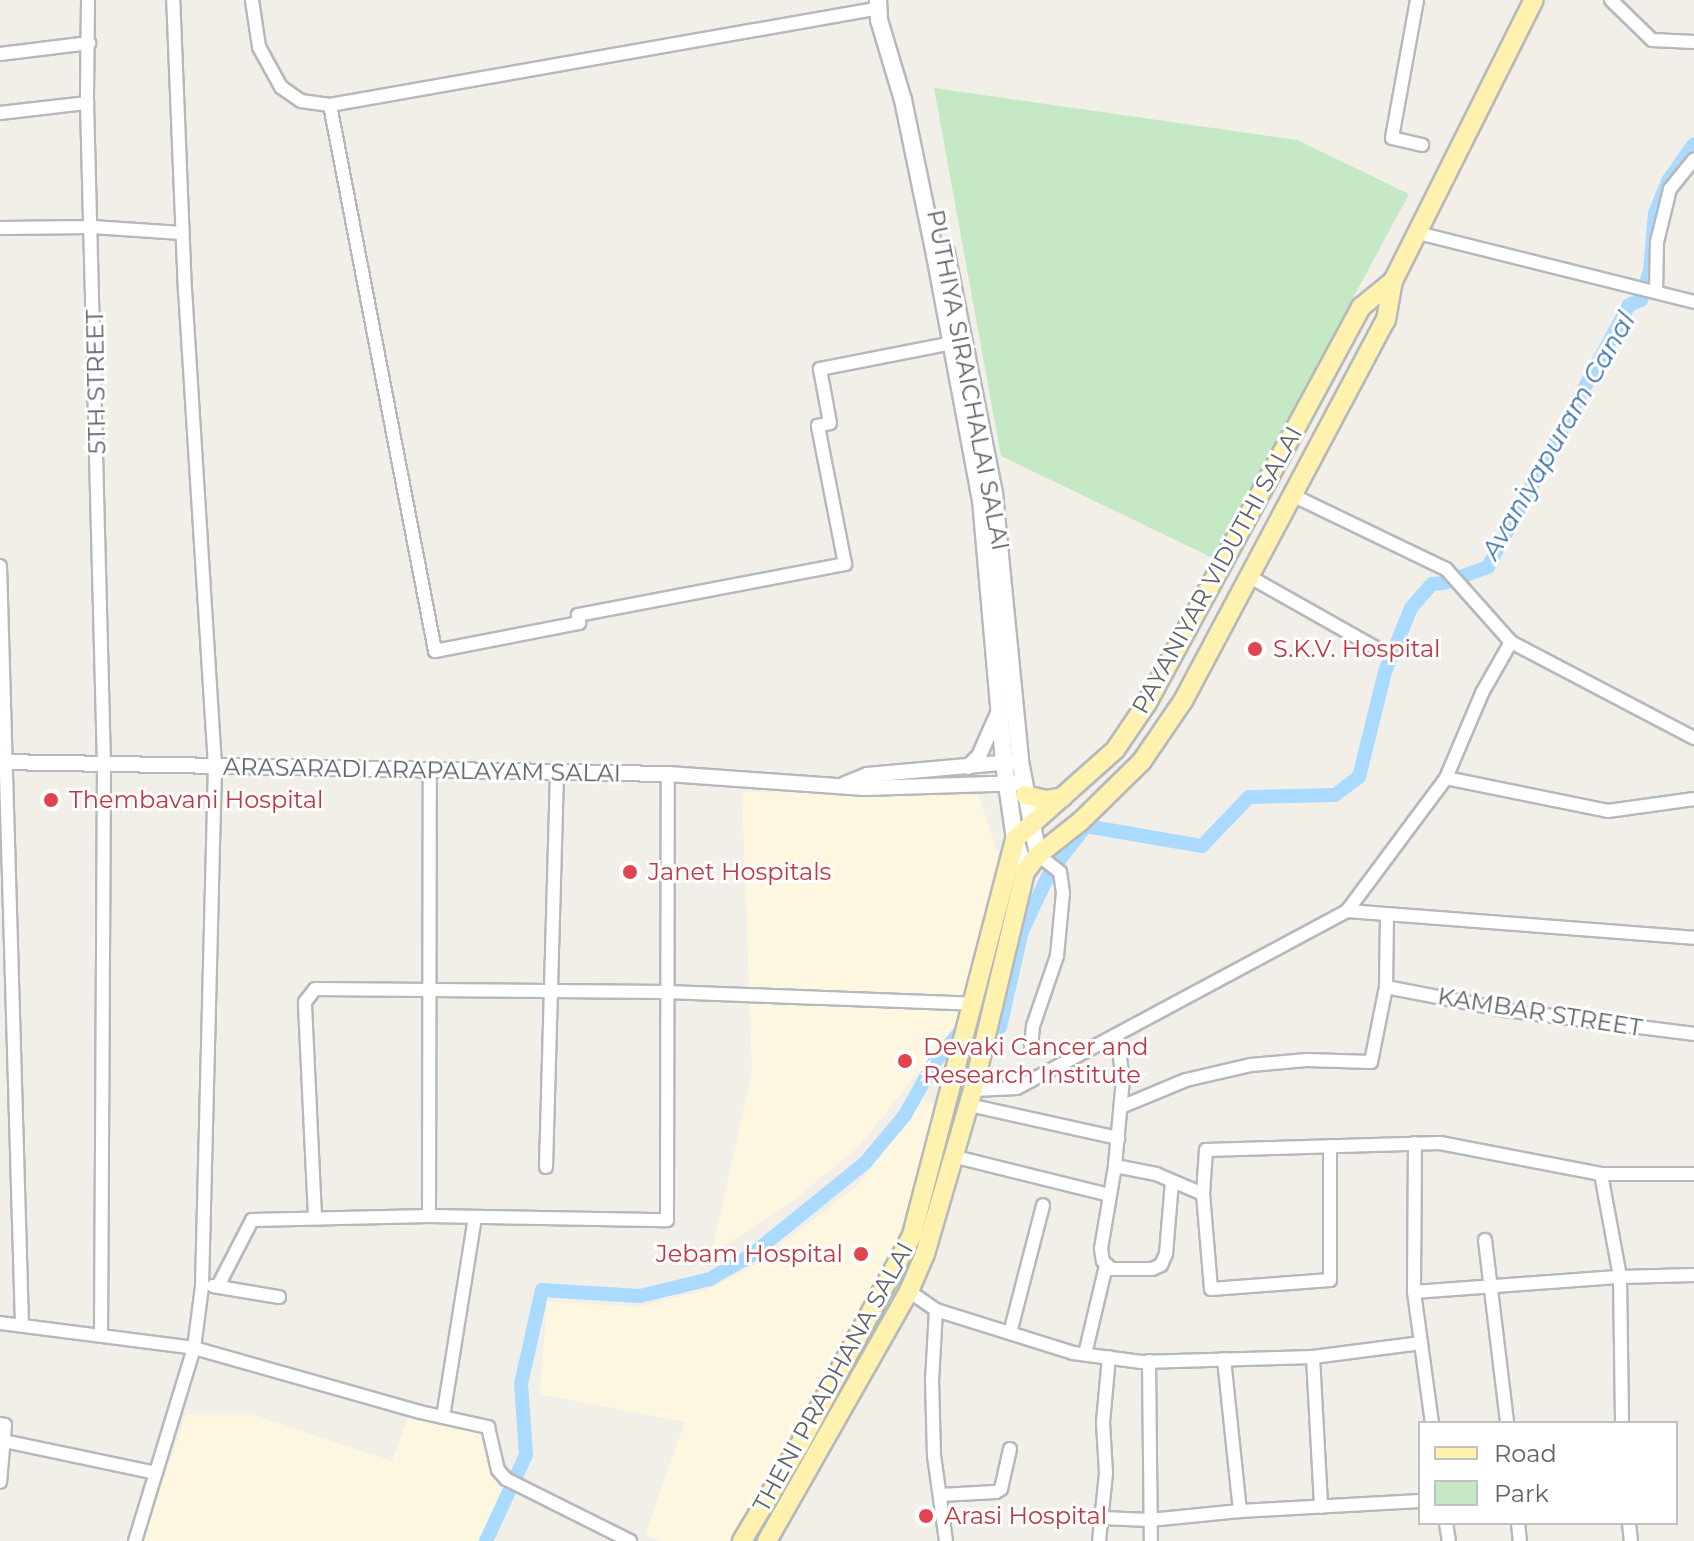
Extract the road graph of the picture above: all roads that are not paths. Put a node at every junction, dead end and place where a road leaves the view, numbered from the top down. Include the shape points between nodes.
1 (88, 0) edge
2 (173, 0) edge
3 (252, 0) edge
4 (1417, 0) edge
5 (1534, 0) edge
6 (1611, 0) edge
7 (879, 4) edge
8 (1694, 42) edge
9 (89, 43) junction
10 (0, 54) edge
11 (87, 103) junction
12 (330, 105) junction
13 (0, 113) edge
14 (1422, 145) dead end
15 (1694, 159) edge
16 (92, 227) junction
17 (0, 228) edge
18 (182, 233) junction
19 (1418, 233) junction
20 (1393, 281) junction
21 (1656, 292) junction
22 (1694, 302) edge
23 (952, 343) junction
24 (1292, 495) junction
25 (0, 566) edge
26 (1250, 577) junction
27 (1205, 594) junction
28 (1232, 609) junction
29 (1511, 642) junction
30 (1378, 649) dead end
31 (998, 712) junction
32 (1134, 721) junction
33 (1694, 738) edge
34 (1157, 739) junction
35 (2, 762) edge
36 (1012, 763) junction
37 (104, 764) junction
38 (215, 766) junction
39 (968, 767) junction
40 (430, 770) junction
41 (557, 772) junction
42 (668, 774) junction
43 (1446, 778) junction
44 (844, 784) junction
45 (981, 785) junction
46 (1019, 787) junction
47 (1063, 797) junction
48 (1694, 799) edge
49 (1009, 810) junction
50 (1030, 824) junction
51 (1015, 839) junction
52 (1050, 864) junction
53 (1025, 872) junction
54 (1347, 911) junction
55 (1387, 915) junction
56 (1694, 938) edge
57 (1386, 987) junction
58 (432, 991) junction
59 (667, 992) junction
60 (554, 994) junction
61 (979, 1020) junction
62 (1694, 1034) edge
63 (1117, 1037) junction
64 (1031, 1048) dead end
65 (971, 1098) junction
66 (1121, 1107) junction
67 (1118, 1138) junction
68 (1415, 1143) junction
69 (1330, 1146) junction
70 (956, 1157) junction
71 (1115, 1166) junction
72 (546, 1167) dead end
73 (1601, 1174) junction
74 (1694, 1174) edge
75 (1172, 1181) junction
76 (1203, 1194) junction
77 (1109, 1195) junction
78 (1043, 1205) dead end
79 (429, 1216) junction
80 (315, 1217) junction
81 (475, 1218) junction
82 (1485, 1240) dead end
83 (1106, 1266) junction
84 (1694, 1275) edge
85 (1620, 1277) junction
86 (1490, 1285) junction
87 (202, 1286) junction
88 (218, 1286) junction
89 (909, 1291) junction
90 (1414, 1292) junction
91 (279, 1297) dead end
92 (936, 1310) junction
93 (0, 1323) edge
94 (22, 1324) junction
95 (1010, 1333) junction
96 (101, 1334) junction
97 (1421, 1343) junction
98 (194, 1348) junction
99 (1085, 1354) junction
100 (1109, 1357) junction
101 (1313, 1357) junction
102 (1224, 1359) junction
103 (1149, 1361) junction
104 (443, 1417) junction
105 (1432, 1421) edge
106 (1507, 1421) edge
107 (1622, 1421) edge
108 (0, 1424) edge
109 (4, 1441) junction
110 (1010, 1449) dead end
111 (156, 1473) junction
112 (0, 1482) edge
113 (940, 1495) junction
114 (1418, 1501) edge
115 (1321, 1507) junction
116 (1240, 1511) junction
117 (1101, 1518) junction
118 (1150, 1520) junction
119 (135, 1541) edge
120 (630, 1541) edge
121 (742, 1541) edge
122 (767, 1541) edge
123 (946, 1541) edge
124 (1099, 1541) edge
125 (1151, 1541) edge

1 - 9 street, 5TH STREET
2 - 18 street
3 - 12 street via 259,47 281,87 301,101
4 - 14 street via 1392,138
5 - 19 main road, PAYANIYAR VIDUTHI SALAI
6 - 8 street via 1652,40
7 - 12 street
7 - 23 main road, PUTHIYA SIRAICHALAI SALAI
7 - 36 main road, PUTHIYA SIRAICHALAI SALAI via 890,16 914,103 994,494
9 - 10 street
9 - 11 street, 5TH STREET
11 - 13 street
11 - 16 street, 5TH STREET
12 - 23 street via 435,651 579,623 578,615 845,564 818,426 830,423 820,369
15 - 21 street via 1670,189 1657,242
16 - 17 street
16 - 18 street
16 - 37 street, 5TH STREET
18 - 38 street
19 - 20 main road, PAYANIYAR VIDUTHI SALAI
19 - 21 street
20 - 24 main road, PAYANIYAR VIDUTHI SALAI via 1386,320
20 - 27 main road, PAYANIYAR VIDUTHI SALAI via 1361,307
21 - 22 street
23 - 31 main road, PUTHIYA SIRAICHALAI SALAI via 981,500
24 - 26 main road, PAYANIYAR VIDUTHI SALAI
24 - 29 street via 1446,569
25 - 35 street
26 - 28 main road, PAYANIYAR VIDUTHI SALAI
26 - 30 street
27 - 28 main road
27 - 32 main road, PAYANIYAR VIDUTHI SALAI
28 - 34 main road, PAYANIYAR VIDUTHI SALAI
29 - 33 street
29 - 43 street via 1482,693
31 - 36 main road, PUTHIYA SIRAICHALAI SALAI
31 - 39 street via 979,756
32 - 34 main road
32 - 47 main road, PAYANIYAR VIDUTHI SALAI via 1115,750
34 - 52 main road, PAYANIYAR VIDUTHI SALAI via 1081,821
35 - 37 street, ARASARADI ARAPALAYAM SALAI
35 - 94 street
36 - 39 street, ARASARADI ARAPALAYAM SALAI
36 - 46 main road
37 - 38 street, ARASARADI ARAPALAYAM SALAI
37 - 96 street, 5TH STREET
38 - 40 street, ARASARADI ARAPALAYAM SALAI
38 - 87 street
39 - 44 street, ARASARADI ARAPALAYAM SALAI via 867,775
40 - 41 street, ARASARADI ARAPALAYAM SALAI
40 - 58 street
41 - 42 street, ARASARADI ARAPALAYAM SALAI
41 - 60 street
42 - 44 street, ARASARADI ARAPALAYAM SALAI
42 - 59 street
43 - 48 street via 1608,811
43 - 54 street
44 - 45 street, ARASARADI ARAPALAYAM SALAI
45 - 46 street, ARASARADI ARAPALAYAM SALAI
45 - 49 street via 994,790
46 - 47 main road via 1046,800
46 - 49 main road
46 - 50 main road
47 - 50 main road, PAYANIYAR VIDUTHI SALAI
49 - 51 main road
50 - 51 main road, PAYANIYAR VIDUTHI SALAI
50 - 52 main road
51 - 53 main road
51 - 61 main road, THENI PRADHANA SALAI
52 - 53 main road, PAYANIYAR VIDUTHI SALAI
52 - 64 street via 1063,893 1057,956 1033,1026
53 - 61 main road, THENI PRADHANA SALAI
54 - 55 street
54 - 63 street
55 - 56 street
55 - 57 street
57 - 62 street, KAMBAR STREET via 1505,1010
57 - 66 street via 1371,1062 1251,1065 1186,1080
58 - 60 street
58 - 79 street
58 - 80 street via 315,989 305,1002
59 - 60 street
59 - 61 street
59 - 81 street via 667,1220
60 - 72 street
61 - 65 main road, THENI PRADHANA SALAI
61 - 121 main road, THENI PRADHANA SALAI via 966,1039 912,1235
63 - 65 street via 1017,1088
63 - 66 street
65 - 67 street
65 - 70 main road, THENI PRADHANA SALAI
66 - 67 street
67 - 71 street
68 - 69 street
68 - 73 street via 1440,1143
68 - 90 street
69 - 76 street via 1206,1150
69 - 76 street via 1330,1280 1211,1289
70 - 77 street
70 - 89 main road, THENI PRADHANA SALAI
71 - 75 street
71 - 77 street
73 - 74 street
73 - 85 street
75 - 76 street
75 - 83 street via 1161,1265
77 - 83 street via 1101,1249
78 - 95 street
79 - 80 street
79 - 81 street
80 - 88 street via 252,1220
81 - 104 street
82 - 86 street
83 - 99 street
84 - 85 street
85 - 86 street
85 - 107 street
86 - 90 street
86 - 106 street
87 - 88 street
87 - 98 street
88 - 91 street
89 - 92 street
89 - 122 main road, THENI PRADHANA SALAI
90 - 97 street
92 - 95 street
92 - 113 street via 932,1381
93 - 94 street
94 - 96 street
95 - 99 street
96 - 98 street
97 - 101 street
97 - 105 street
98 - 104 street
98 - 111 street
99 - 100 street
100 - 103 street
100 - 117 street
101 - 102 street
101 - 115 street
102 - 103 street
102 - 116 street
103 - 118 street
104 - 120 street via 488,1427 498,1470 506,1479
108 - 109 street via 5,1425
109 - 111 street
109 - 112 street
110 - 113 street via 1001,1489
111 - 119 street
113 - 123 street
114 - 115 street
115 - 116 street
116 - 118 street
117 - 118 street
117 - 124 street
118 - 125 street

